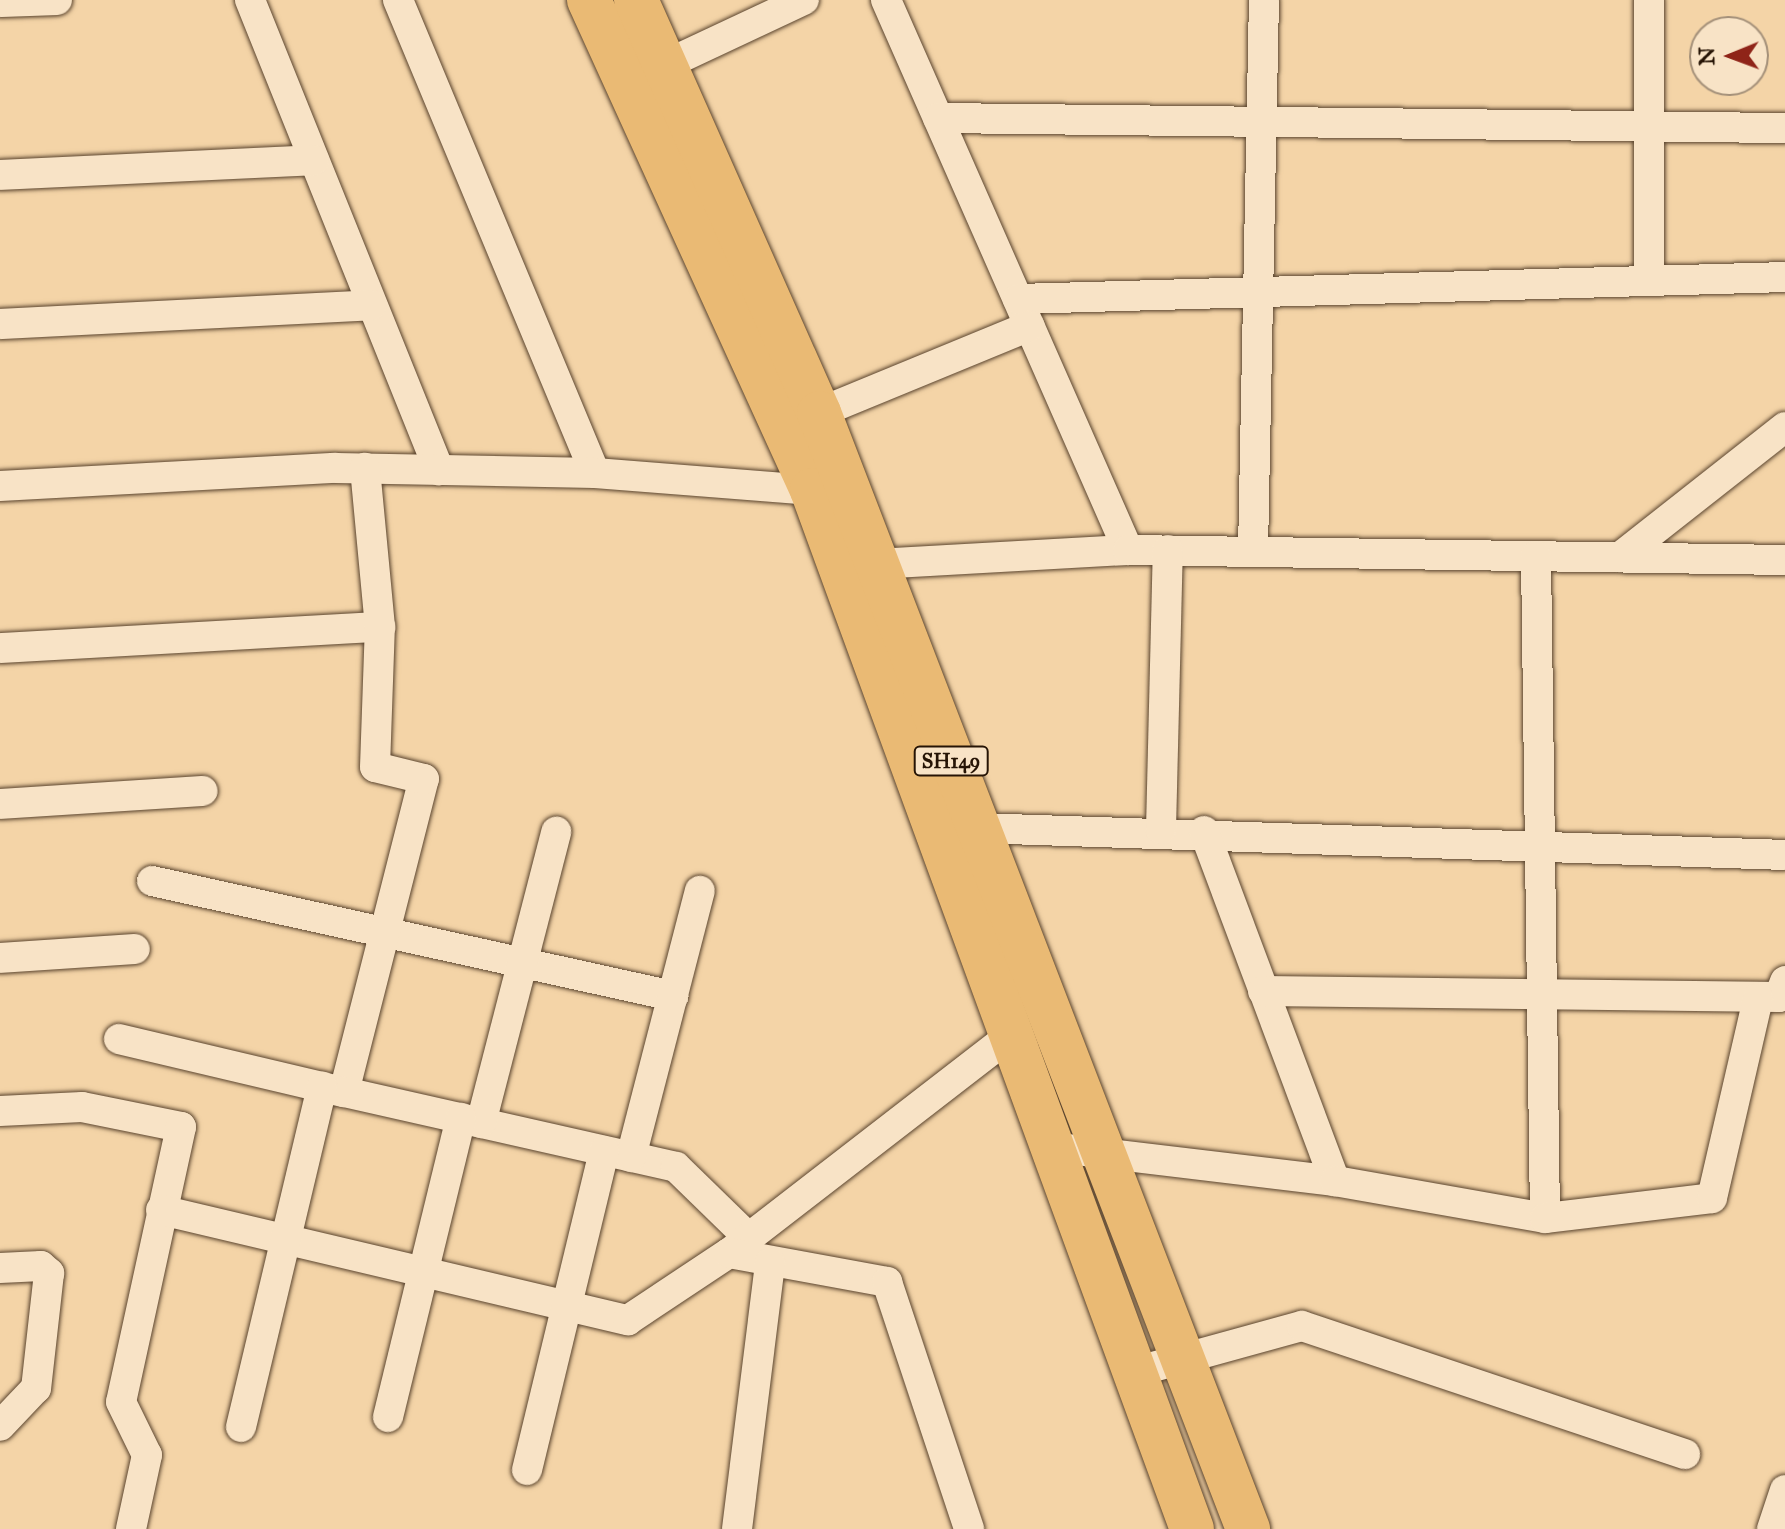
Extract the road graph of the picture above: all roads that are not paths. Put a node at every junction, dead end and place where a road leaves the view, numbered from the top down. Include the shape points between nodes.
1 (57, 0) edge
2 (250, 0) edge
3 (398, 0) edge
4 (589, 0) edge
5 (636, 0) edge
6 (804, 0) edge
7 (886, 0) edge
8 (1264, 0) edge
9 (1649, 0) edge
10 (0, 2) edge
11 (645, 75) junction
12 (1262, 117) junction
13 (938, 118) junction
14 (1646, 125) junction
15 (1785, 128) edge
16 (314, 160) junction
17 (0, 175) edge
18 (1785, 277) edge
19 (1649, 280) junction
20 (1258, 287) junction
21 (372, 305) junction
22 (1024, 312) junction
23 (0, 324) edge
24 (801, 420) junction
25 (1785, 427) edge
26 (365, 468) junction
27 (439, 470) junction
28 (595, 473) junction
29 (0, 486) edge
30 (812, 490) junction
31 (1128, 550) junction
32 (1168, 550) junction
33 (1253, 551) junction
34 (1536, 556) junction
35 (1620, 557) junction
36 (1785, 560) edge
37 (876, 564) junction
38 (380, 627) junction
39 (0, 648) edge
40 (203, 791) dead end
41 (0, 804) edge
42 (977, 828) junction
43 (1161, 829) junction
44 (1204, 831) junction
45 (556, 832) dead end
46 (1540, 850) junction
47 (1785, 855) edge
48 (152, 881) dead end
49 (700, 891) dead end
50 (385, 930) junction
51 (135, 949) dead end
52 (0, 958) edge
53 (524, 960) junction
54 (1785, 981) edge
55 (1263, 991) junction
56 (673, 996) junction
57 (1758, 998) junction
58 (1541, 999) junction
59 (1010, 1036) junction
60 (119, 1039) dead end
61 (333, 1089) junction
62 (0, 1111) edge
63 (471, 1121) junction
64 (1050, 1147) junction
65 (618, 1154) junction
66 (1104, 1154) junction
67 (1335, 1181) junction
68 (161, 1210) junction
69 (1545, 1218) junction
70 (285, 1241) junction
71 (739, 1245) junction
72 (770, 1263) junction
73 (0, 1268) edge
74 (424, 1270) junction
75 (567, 1305) junction
76 (1178, 1360) junction
77 (1131, 1373) junction
78 (388, 1417) dead end
79 (0, 1426) edge
80 (241, 1427) dead end
81 (1685, 1454) dead end
82 (527, 1470) dead end
83 (1785, 1490) edge
84 (131, 1529) edge
85 (737, 1529) edge
86 (969, 1529) edge
87 (1192, 1529) edge
88 (1248, 1529) edge
89 (1772, 1529) edge

1 - 10 street
2 - 16 street
3 - 28 street
4 - 11 main road, SH149
5 - 11 main road, SH149
6 - 11 street
7 - 13 street
8 - 12 street
9 - 14 street
11 - 24 main road, SH149
12 - 13 street
12 - 14 street
12 - 20 street
13 - 22 street
14 - 15 street
14 - 19 street
16 - 17 street
16 - 21 street
18 - 19 street
19 - 20 street
20 - 22 street
20 - 33 street
21 - 23 street
21 - 27 street
22 - 24 street
22 - 31 street
24 - 30 main road, SH149
24 - 37 main road, SH149
25 - 35 street
26 - 27 street
26 - 29 street
26 - 38 street
27 - 28 street
28 - 30 street
30 - 59 main road, SH149
31 - 32 street
31 - 37 street
32 - 33 street
32 - 43 street
33 - 34 street
34 - 35 street
34 - 46 street
35 - 36 street
37 - 42 main road, SH149
38 - 39 street
38 - 50 street via 375,767 424,779
40 - 41 street
42 - 43 street
42 - 66 main road, SH149
43 - 44 street
44 - 46 street
44 - 55 street
45 - 53 street
46 - 47 street
46 - 58 street
48 - 50 street
49 - 56 street
50 - 53 street
50 - 61 street
51 - 52 street
53 - 56 street
53 - 63 street
54 - 57 street via 1779,997
55 - 58 street
55 - 67 street
56 - 65 street
57 - 58 street
57 - 69 street via 1712,1198
58 - 69 street
59 - 64 main road, SH149
59 - 71 street
60 - 61 street
61 - 63 street
61 - 70 street
62 - 68 street via 82,1107 181,1127
63 - 65 street
63 - 74 street
64 - 66 street
64 - 77 main road, SH149
65 - 71 street via 676,1167
65 - 75 street
66 - 67 street
66 - 76 main road, SH149
67 - 69 street
68 - 70 street
68 - 84 street via 121,1402 147,1455
70 - 74 street
70 - 80 street
71 - 72 street
71 - 75 street via 635,1318
72 - 85 street
72 - 86 street via 887,1282
73 - 79 street via 41,1266 49,1273 36,1388
74 - 75 street
74 - 78 street
75 - 82 street
76 - 77 street
76 - 81 street via 1302,1326
76 - 88 main road, SH149
77 - 87 main road, SH149
83 - 89 street

